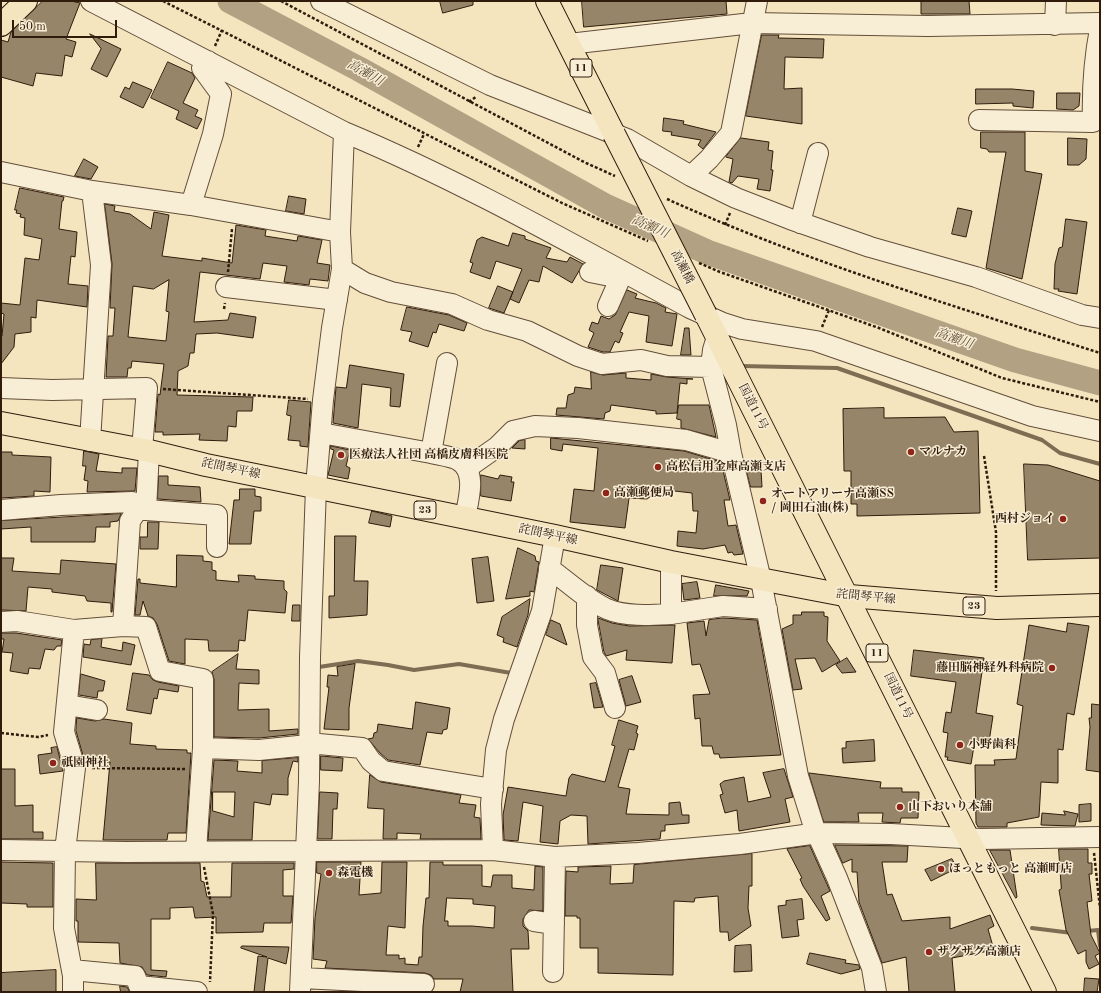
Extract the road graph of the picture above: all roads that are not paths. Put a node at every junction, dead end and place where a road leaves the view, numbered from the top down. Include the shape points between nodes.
1 (26, 1) edge
2 (91, 1) edge
3 (321, 1) edge
4 (547, 1) edge
5 (757, 1) edge
6 (1056, 1) edge
7 (752, 23) junction
8 (1100, 23) edge
9 (1, 25) edge
10 (1055, 25) junction
11 (1100, 29) edge
12 (569, 44) junction
13 (208, 61) junction
14 (979, 120) dead end
15 (344, 132) junction
16 (614, 134) junction
17 (818, 153) dead end
18 (1, 172) edge
19 (691, 176) junction
20 (92, 191) junction
21 (191, 205) junction
22 (800, 223) junction
23 (340, 232) junction
24 (342, 269) junction
25 (590, 272) dead end
26 (622, 275) junction
27 (226, 287) road end
28 (337, 300) junction
29 (608, 306) dead end
30 (706, 315) junction
31 (1100, 318) edge
32 (717, 337) junction
33 (447, 362) dead end
34 (711, 367) junction
35 (1, 388) edge
36 (93, 389) junction
37 (1, 423) edge
38 (1100, 431) edge
39 (322, 433) junction
40 (90, 441) junction
41 (146, 451) junction
42 (431, 453) junction
43 (731, 453) junction
44 (467, 468) junction
45 (316, 487) junction
46 (1, 510) edge
47 (142, 510) junction
48 (465, 518) junction
49 (556, 536) junction
50 (217, 547) dead end
51 (671, 562) junction
52 (549, 568) junction
53 (761, 580) junction
54 (587, 596) junction
55 (849, 596) junction
56 (1100, 605) edge
57 (767, 609) junction
58 (671, 614) junction
59 (1, 622) edge
60 (122, 626) junction
61 (74, 630) junction
62 (67, 705) junction
63 (615, 708) dead end
64 (97, 710) dead end
65 (308, 744) junction
66 (203, 748) junction
67 (493, 789) junction
68 (818, 833) junction
69 (1097, 837) edge
70 (969, 838) junction
71 (1, 850) edge
72 (306, 850) junction
73 (493, 850) junction
74 (65, 851) junction
75 (199, 851) junction
76 (556, 857) junction
77 (534, 921) dead end
78 (554, 924) junction
79 (72, 970) junction
80 (553, 972) dead end
81 (424, 984) dead end
82 (301, 985) edge
83 (203, 988) edge
84 (74, 992) edge
85 (876, 992) edge
86 (1046, 992) edge

1 - 9 main road
2 - 13 street
3 - 16 street via 490,85
4 - 12 main road, 11
5 - 7 street
6 - 10 street
7 - 10 street
7 - 12 street
7 - 19 street via 731,132
8 - 10 street
11 - 14 street via 1093,79 1092,122
12 - 16 main road, 11
13 - 15 street
13 - 21 street via 202,68 221,94 213,134
15 - 23 street
15 - 26 street via 467,189
16 - 19 street
16 - 30 main road, 高瀬橋 / 11, bridge
17 - 22 street
18 - 20 street
19 - 22 street via 736,198
20 - 21 street
20 - 36 street via 101,265
21 - 23 street
22 - 31 street via 870,247 976,277 1082,315
23 - 24 street
24 - 28 street
24 - 34 street via 365,283 392,292 452,304 488,320 527,331 578,356 602,364 642,360 667,366
25 - 26 street
26 - 29 street
26 - 30 street
27 - 28 street via 246,296
28 - 39 street via 323,400
30 - 32 main road, 国道11号 / 11
30 - 38 street via 742,329 816,341 1032,416
32 - 34 street
32 - 55 main road, 国道11号 / 11
33 - 42 street
34 - 43 street
35 - 36 street
36 - 40 street
36 - 41 street via 147,388
37 - 40 main road, 詫間琴平線 / 23
39 - 42 street
39 - 45 street
40 - 41 main road, 詫間琴平線 / 23
41 - 45 main road, 詫間琴平線 / 23
41 - 47 street
42 - 44 street via 458,460
43 - 44 street via 686,440 535,426 513,431 497,447
43 - 53 street
44 - 48 street via 471,480
45 - 48 main road, 詫間琴平線 / 23
45 - 65 street
46 - 47 street via 132,502
47 - 50 street via 217,515
47 - 60 street via 130,521
48 - 49 main road, 詫間琴平線 / 23
49 - 51 main road, 詫間琴平線 / 23
49 - 52 street
51 - 53 main road, 詫間琴平線 / 23
51 - 58 street
52 - 54 street
52 - 67 street via 542,611 504,719 496,750
53 - 55 main road, 詫間琴平線 / 23
53 - 57 street
54 - 58 street via 608,609 622,612
54 - 63 street via 587,625 593,657 605,673
55 - 56 main road, 詫間琴平線 / 23 via 996,608
55 - 70 main road, 国道11号 / 11
57 - 58 street via 723,606
57 - 68 street via 798,776
59 - 61 street via 17,621
60 - 61 street
60 - 66 street via 146,627 160,670 203,679
61 - 62 street
62 - 64 street
62 - 74 street via 64,732 75,768
65 - 66 street via 259,750
65 - 67 street via 362,748 371,761 383,770
65 - 72 street
66 - 75 street
67 - 73 street
68 - 70 street
68 - 76 street via 740,844
68 - 85 street via 872,968
69 - 70 street
70 - 86 main road, 国道11号 / 11
71 - 74 street
72 - 73 street
72 - 75 street
72 - 82 street
73 - 76 street
74 - 75 street
74 - 79 street via 64,928
76 - 78 street
77 - 78 street
78 - 80 street
79 - 83 street via 135,976 140,986
79 - 84 street
81 - 82 street

